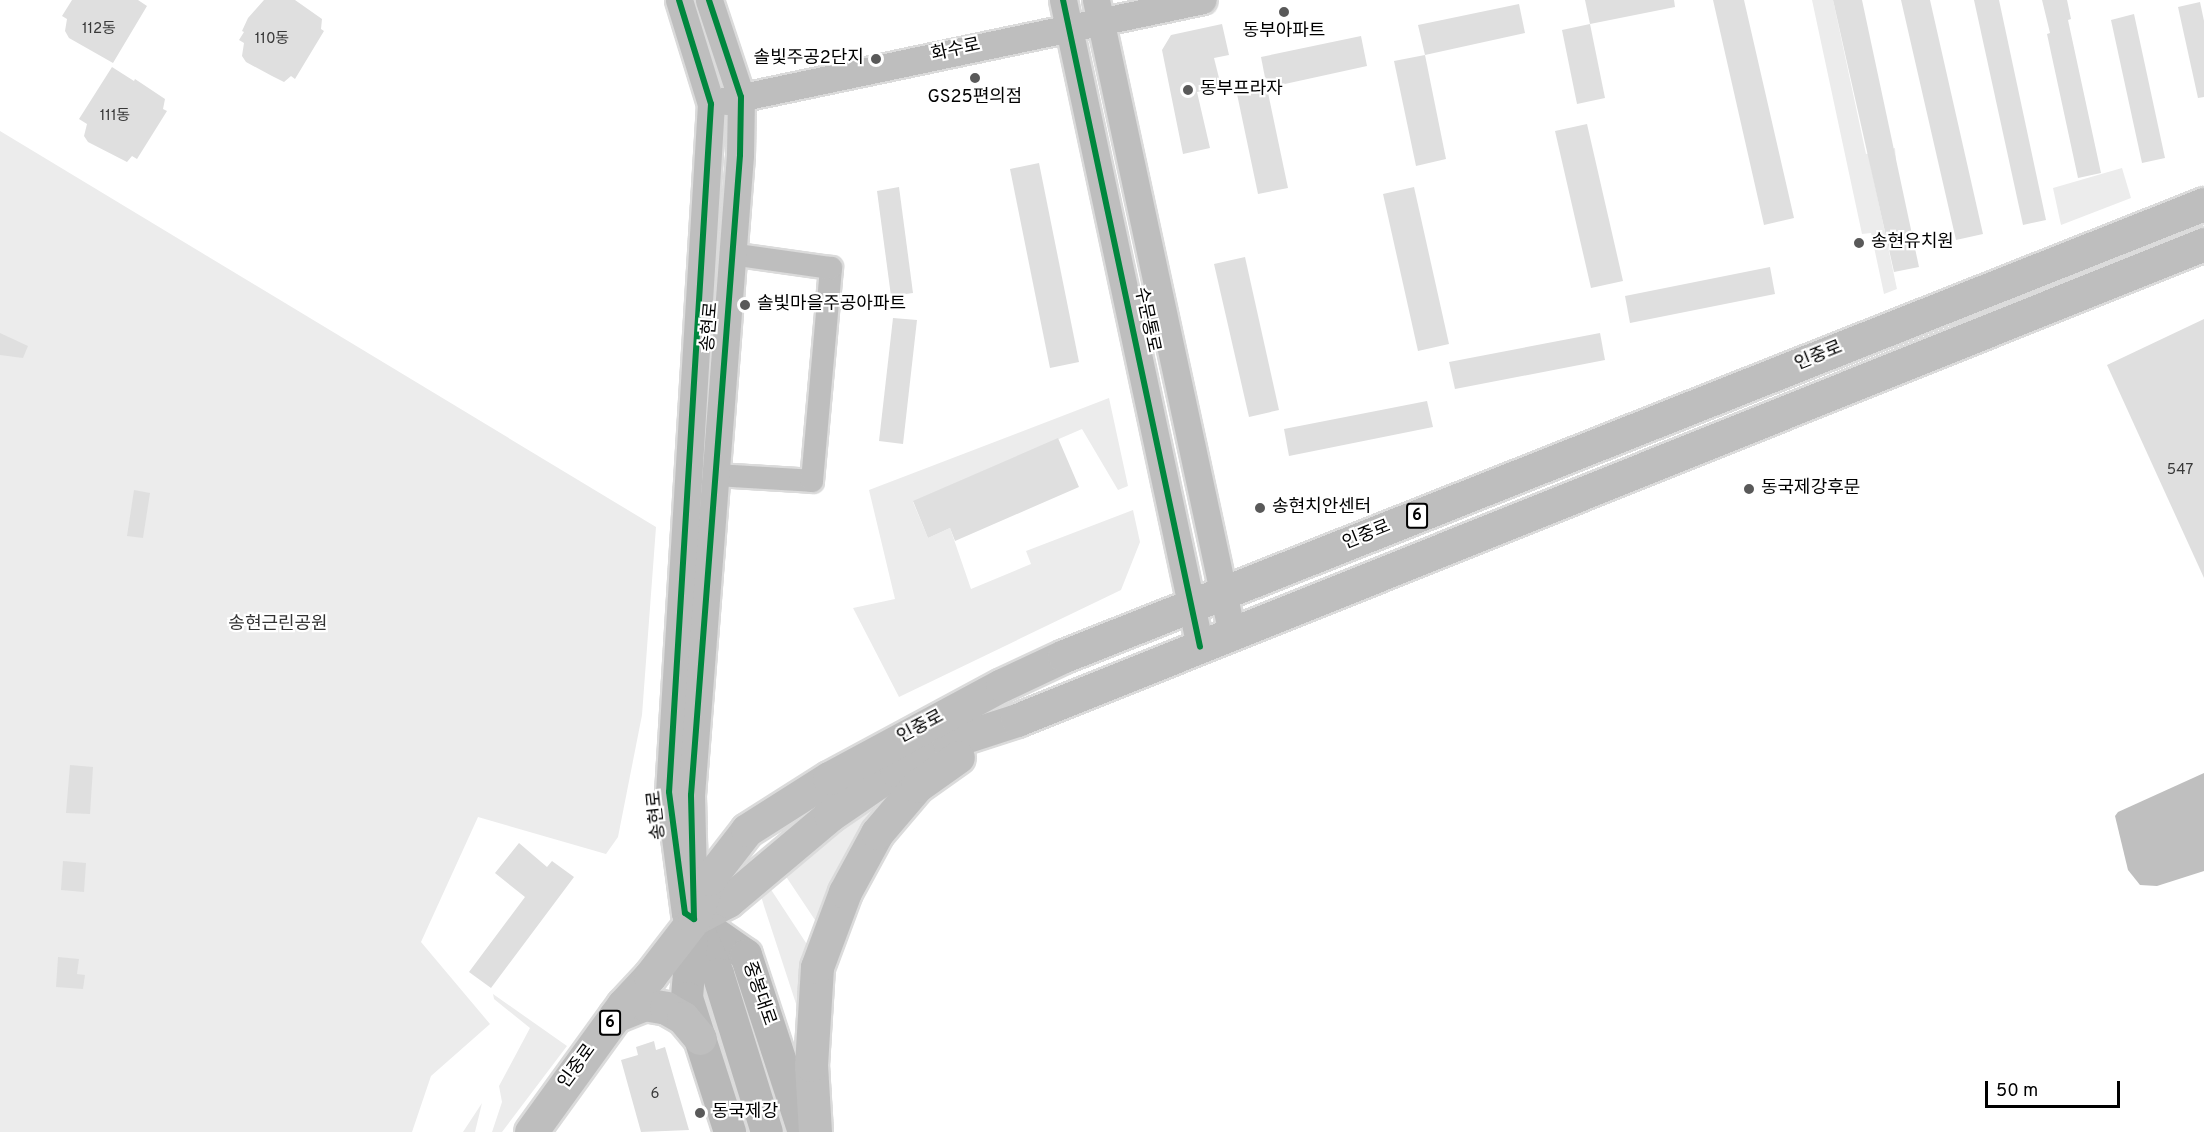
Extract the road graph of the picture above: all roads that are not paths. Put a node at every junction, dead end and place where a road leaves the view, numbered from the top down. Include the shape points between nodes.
1 (679, 0) edge
2 (709, 0) edge
3 (1063, 0) edge
4 (1202, 0) edge
5 (1099, 10) edge
6 (1069, 27) junction
7 (741, 97) junction
8 (711, 104) junction
9 (2204, 204) edge
10 (2204, 244) edge
11 (732, 254) junction
12 (715, 475) junction
13 (1223, 593) junction
14 (1191, 606) junction
15 (1232, 634) junction
16 (1200, 646) junction
17 (1017, 720) junction
18 (694, 919) junction
19 (615, 1016) junction
20 (700, 1038) junction
21 (531, 1132) edge
22 (730, 1132) edge
23 (767, 1132) edge
24 (804, 1132) edge
25 (815, 1132) edge

1 - 8 street, 송현로
2 - 7 street, 송현로
3 - 6 street, 수문통로
4 - 5 street, 화수로
5 - 6 street, 화수로
5 - 13 street, 수문통로
6 - 7 street, 화수로
6 - 14 street, 수문통로
7 - 8 street, 화수로
7 - 11 street, 송현로
8 - 18 street, 송현로 via 669,792 685,914
9 - 13 main road, 인중로 / 6
10 - 15 main road, 인중로 / 6
11 - 12 street, 송현로
11 - 12 street via 831,268 812,481
12 - 18 street, 송현로 via 691,795
13 - 14 main road, 인중로 / 6
13 - 15 street, 수문통로
14 - 16 street, 수문통로
14 - 18 main road, 인중로 / 6 via 1064,656 820,783 747,830 710,879
15 - 16 main road, 인중로 / 6
16 - 17 main road, 인중로 / 6
17 - 18 main road, 인중로 / 6 via 949,742 896,770 830,815 728,901
17 - 25 main road via 916,786 876,833 845,892 817,967 811,1065
18 - 19 main road, 인중로 / 6
18 - 20 main road via 687,998
18 - 23 main road via 718,974
18 - 24 main road, 중봉대로 via 746,955
19 - 20 main road via 644,1005 666,1008 683,1018
19 - 21 main road, 인중로 / 6
20 - 22 main road

